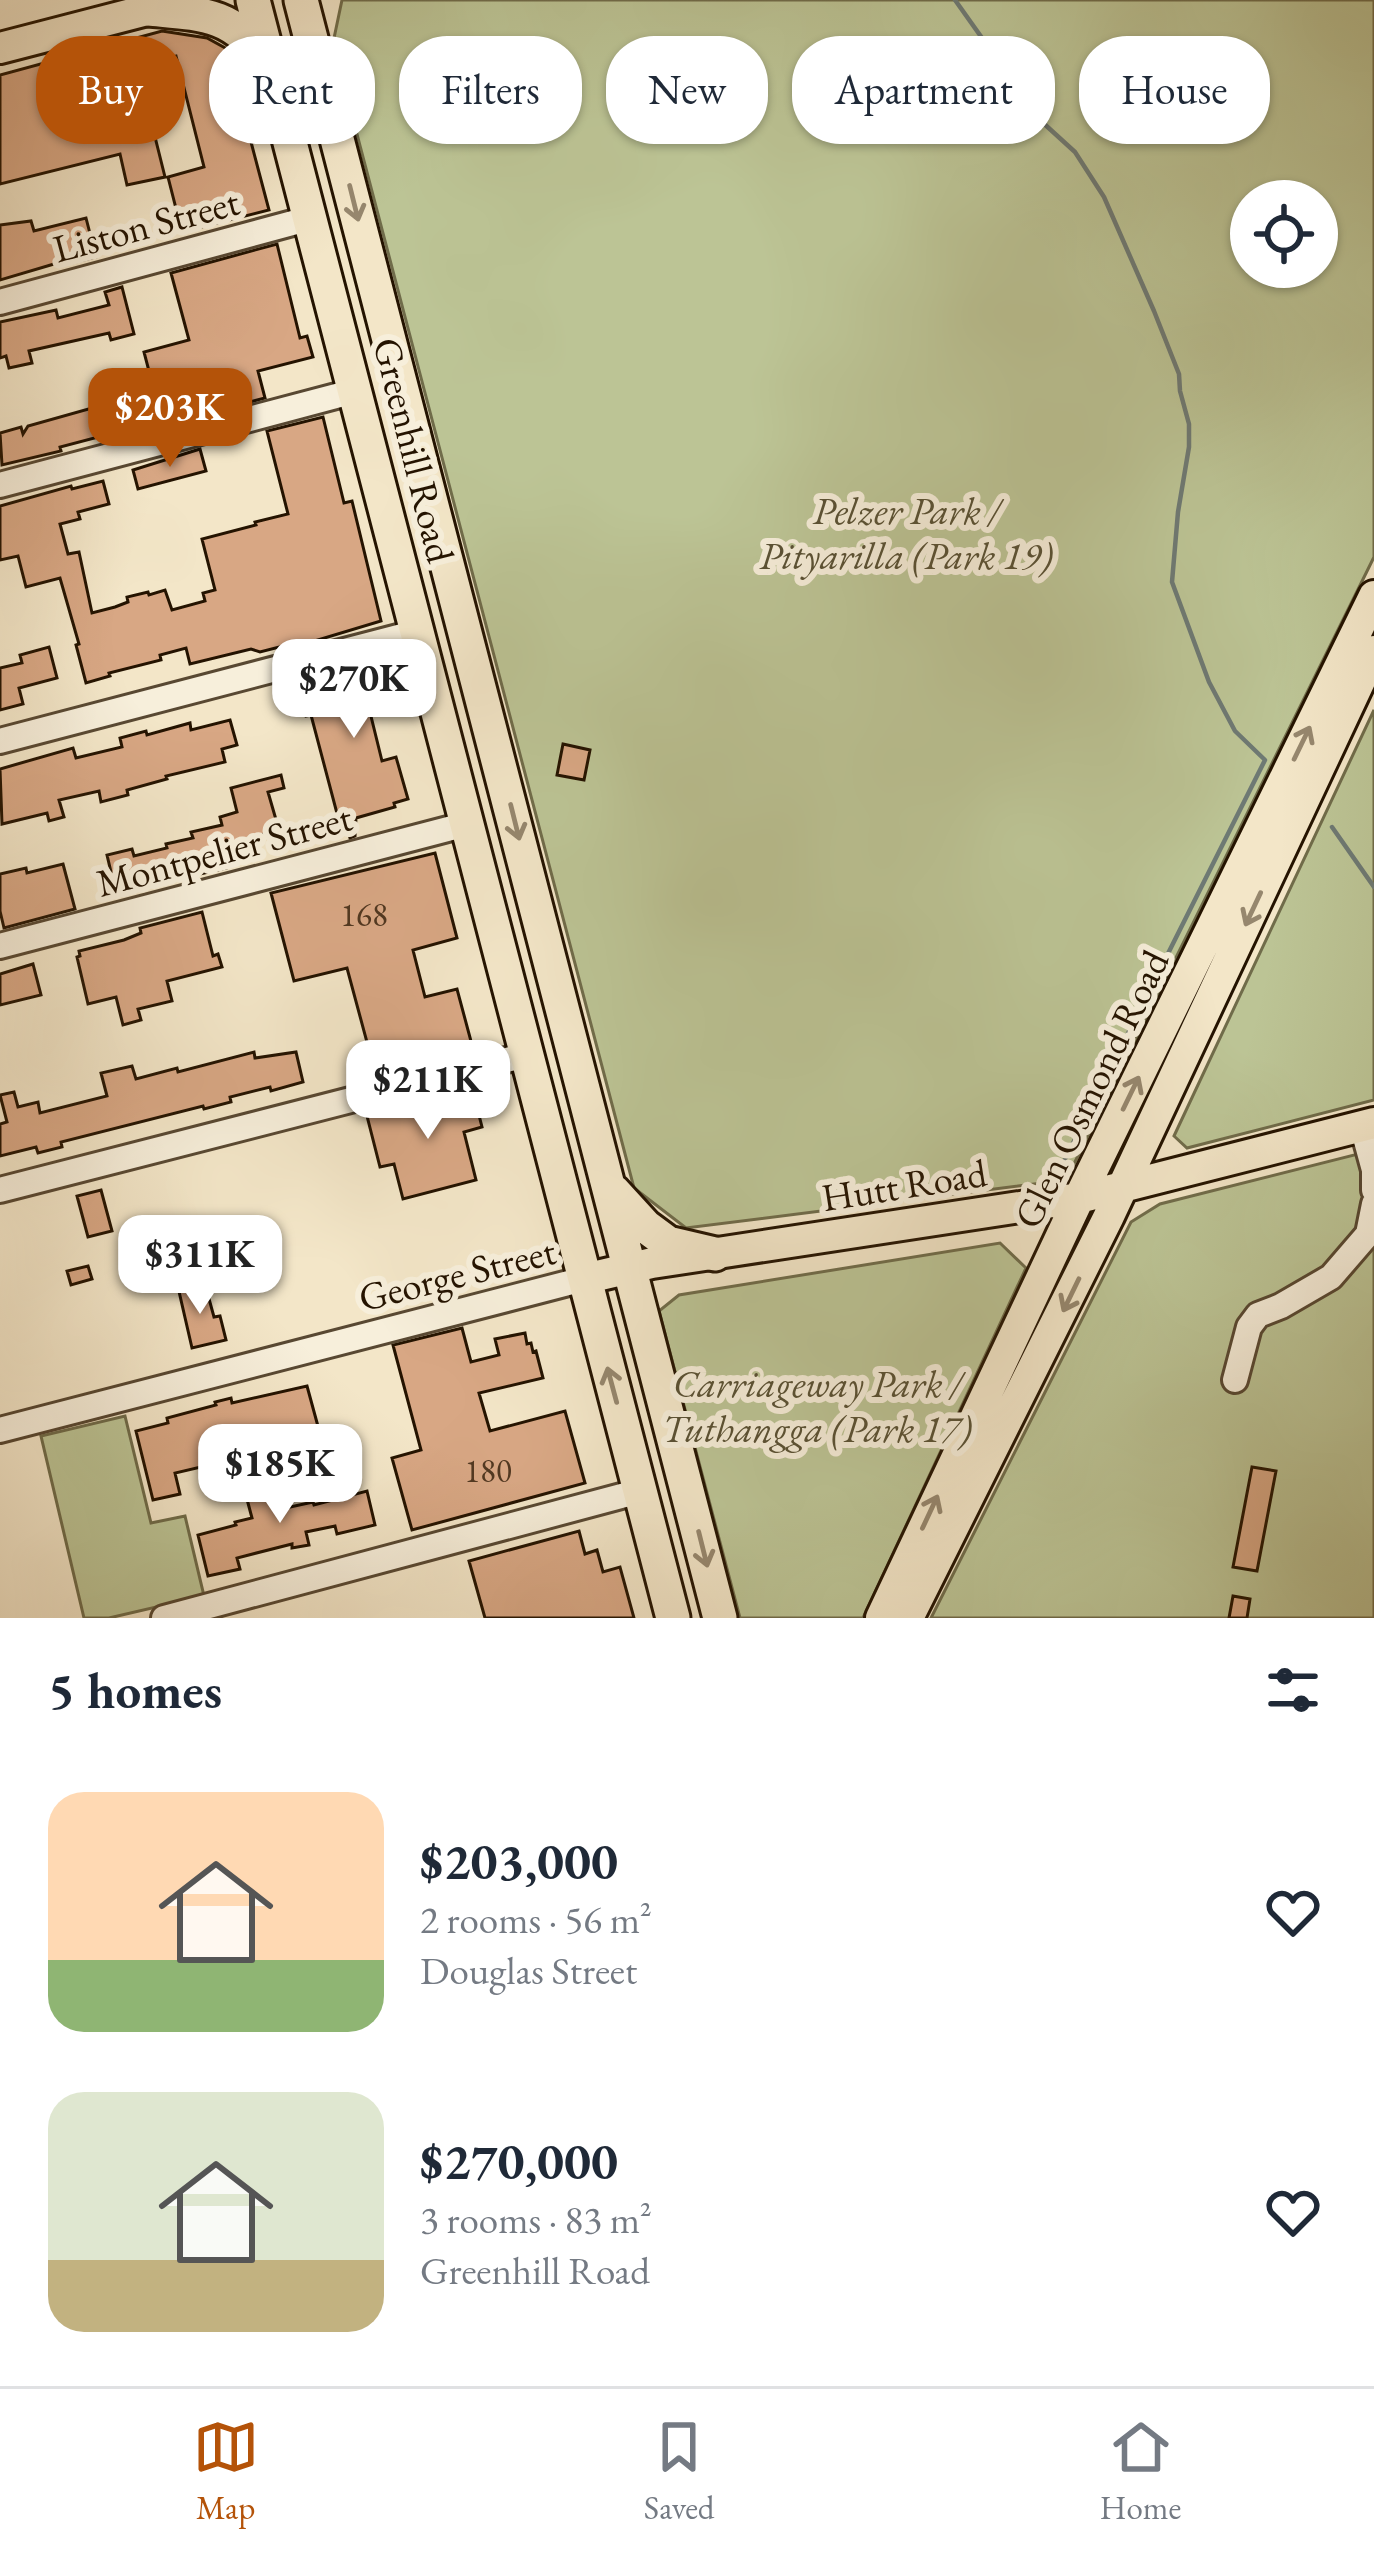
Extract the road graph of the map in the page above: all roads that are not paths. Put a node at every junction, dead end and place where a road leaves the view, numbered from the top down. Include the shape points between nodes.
1 (185, 0) edge
2 (254, 0) edge
3 (301, 0) edge
4 (156, 5) edge
5 (246, 36) edge
6 (263, 36) edge
7 (310, 36) edge
8 (0, 48) edge
9 (338, 144) edge
10 (292, 146) edge
11 (311, 218) junction
12 (0, 302) edge
13 (356, 392) junction
14 (410, 424) junction
15 (373, 458) junction
16 (0, 485) edge
17 (431, 500) junction
18 (392, 531) junction
19 (1374, 596) edge
20 (417, 632) junction
21 (1374, 651) edge
22 (1343, 689) junction
23 (0, 741) edge
24 (499, 758) junction
25 (453, 772) junction
26 (467, 824) junction
27 (0, 946) edge
28 (526, 1055) junction
29 (1368, 1125) edge
30 (594, 1130) junction
31 (550, 1149) junction
32 (608, 1186) junction
33 (0, 1190) edge
34 (1121, 1190) junction
35 (1374, 1190) edge
36 (1079, 1198) junction
37 (1374, 1204) edge
38 (716, 1254) junction
39 (630, 1267) junction
40 (584, 1279) junction
41 (1234, 1380) dead end
42 (0, 1430) edge
43 (686, 1479) junction
44 (640, 1491) junction
45 (164, 1618) edge
46 (673, 1618) edge
47 (720, 1618) edge
48 (881, 1618) edge
49 (908, 1618) edge

1 - 4 main road
2 - 6 highway, Greenhill Road
3 - 7 highway, Greenhill Road
4 - 5 highway
4 - 8 main road
9 -> 14 highway, Greenhill Road
10 - 11 highway, Greenhill Road
11 - 12 street, Liston Street
11 - 13 highway, Greenhill Road
13 - 15 highway, Greenhill Road
13 - 16 street
14 - 15 highway via 402,462
14 - 17 highway, Greenhill Road
15 - 18 highway, Greenhill Road
17 - 18 highway via 410,499
17 - 24 highway, Greenhill Road
18 - 20 highway, Greenhill Road
19 - 22 main road, Glen Osmond Road
20 - 23 street
20 - 25 highway, Greenhill Road
21 - 22 main road, Glen Osmond Road
22 -> 34 main road, Glen Osmond Road
36 -> 22 main road, Glen Osmond Road
24 - 25 highway via 479,775
24 -> 30 highway, Greenhill Road
25 - 26 highway, Greenhill Road
26 - 27 street, Montpelier Street
26 - 28 highway, Greenhill Road
28 - 31 highway, Greenhill Road
28 - 33 street
29 - 34 main road, Hutt Road
29 - 35 street
30 - 31 highway via 573,1147
30 - 32 highway, Greenhill Road
31 - 40 highway, Greenhill Road
32 - 38 highway via 668,1243
32 - 39 highway, Greenhill Road
34 - 36 main road, Hutt Road
34 -> 49 main road, Glen Osmond Road
36 - 38 main road, Hutt Road
48 -> 36 main road, Glen Osmond Road
37 - 41 street via 1368,1234 1331,1277 1258,1315
38 - 39 main road, Hutt Road
39 - 40 main road, Hutt Road
39 - 43 highway, Greenhill Road
40 - 42 street, George Street
44 -> 40 highway, Greenhill Road
43 - 44 highway
43 -> 47 highway, Greenhill Road
44 - 45 street
44 - 46 highway, Greenhill Road

